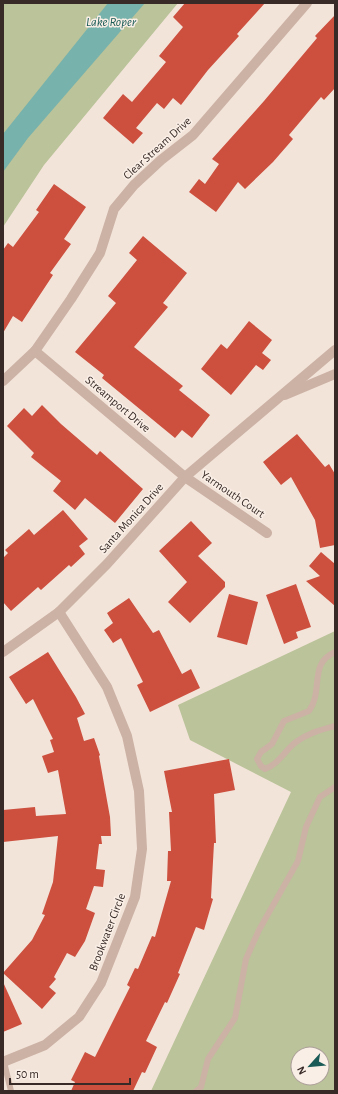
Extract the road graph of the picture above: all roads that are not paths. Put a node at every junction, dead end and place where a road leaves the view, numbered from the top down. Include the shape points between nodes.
1 (307, 3) edge
2 (335, 350) edge
3 (35, 351) junction
4 (335, 374) edge
5 (3, 381) edge
6 (276, 399) junction
7 (185, 477) junction
8 (267, 533) dead end
9 (59, 612) junction
10 (3, 652) edge
11 (335, 652) edge
12 (335, 726) edge
13 (335, 787) edge
14 (4, 1062) edge
15 (11, 1091) edge
16 (196, 1091) edge

1 - 3 street, Clear Stream Drive via 193,135 161,160 114,209 100,252 72,299
2 - 6 street, Santa Monica Drive
3 - 5 street, Clear Stream Drive
3 - 7 street, Streamport Drive
4 - 6 street, Santa Monica Drive
6 - 7 street, Santa Monica Drive
7 - 8 street, Yarmouth Court
7 - 9 street, Santa Monica Drive via 107,564
9 - 10 street, Santa Monica Drive
9 - 14 street, Brookwater Circle via 107,687 127,736 139,791 142,849 135,898 101,983 79,1017 45,1046
11 - 12 lane via 325,658 319,667 315,700 309,711 284,721 272,744 261,752 257,759 260,766 266,769 274,765 296,742 312,732
13 - 16 lane via 320,797 306,827 298,861 258,930 246,959 235,1018 208,1058 201,1087
14 - 15 lane

